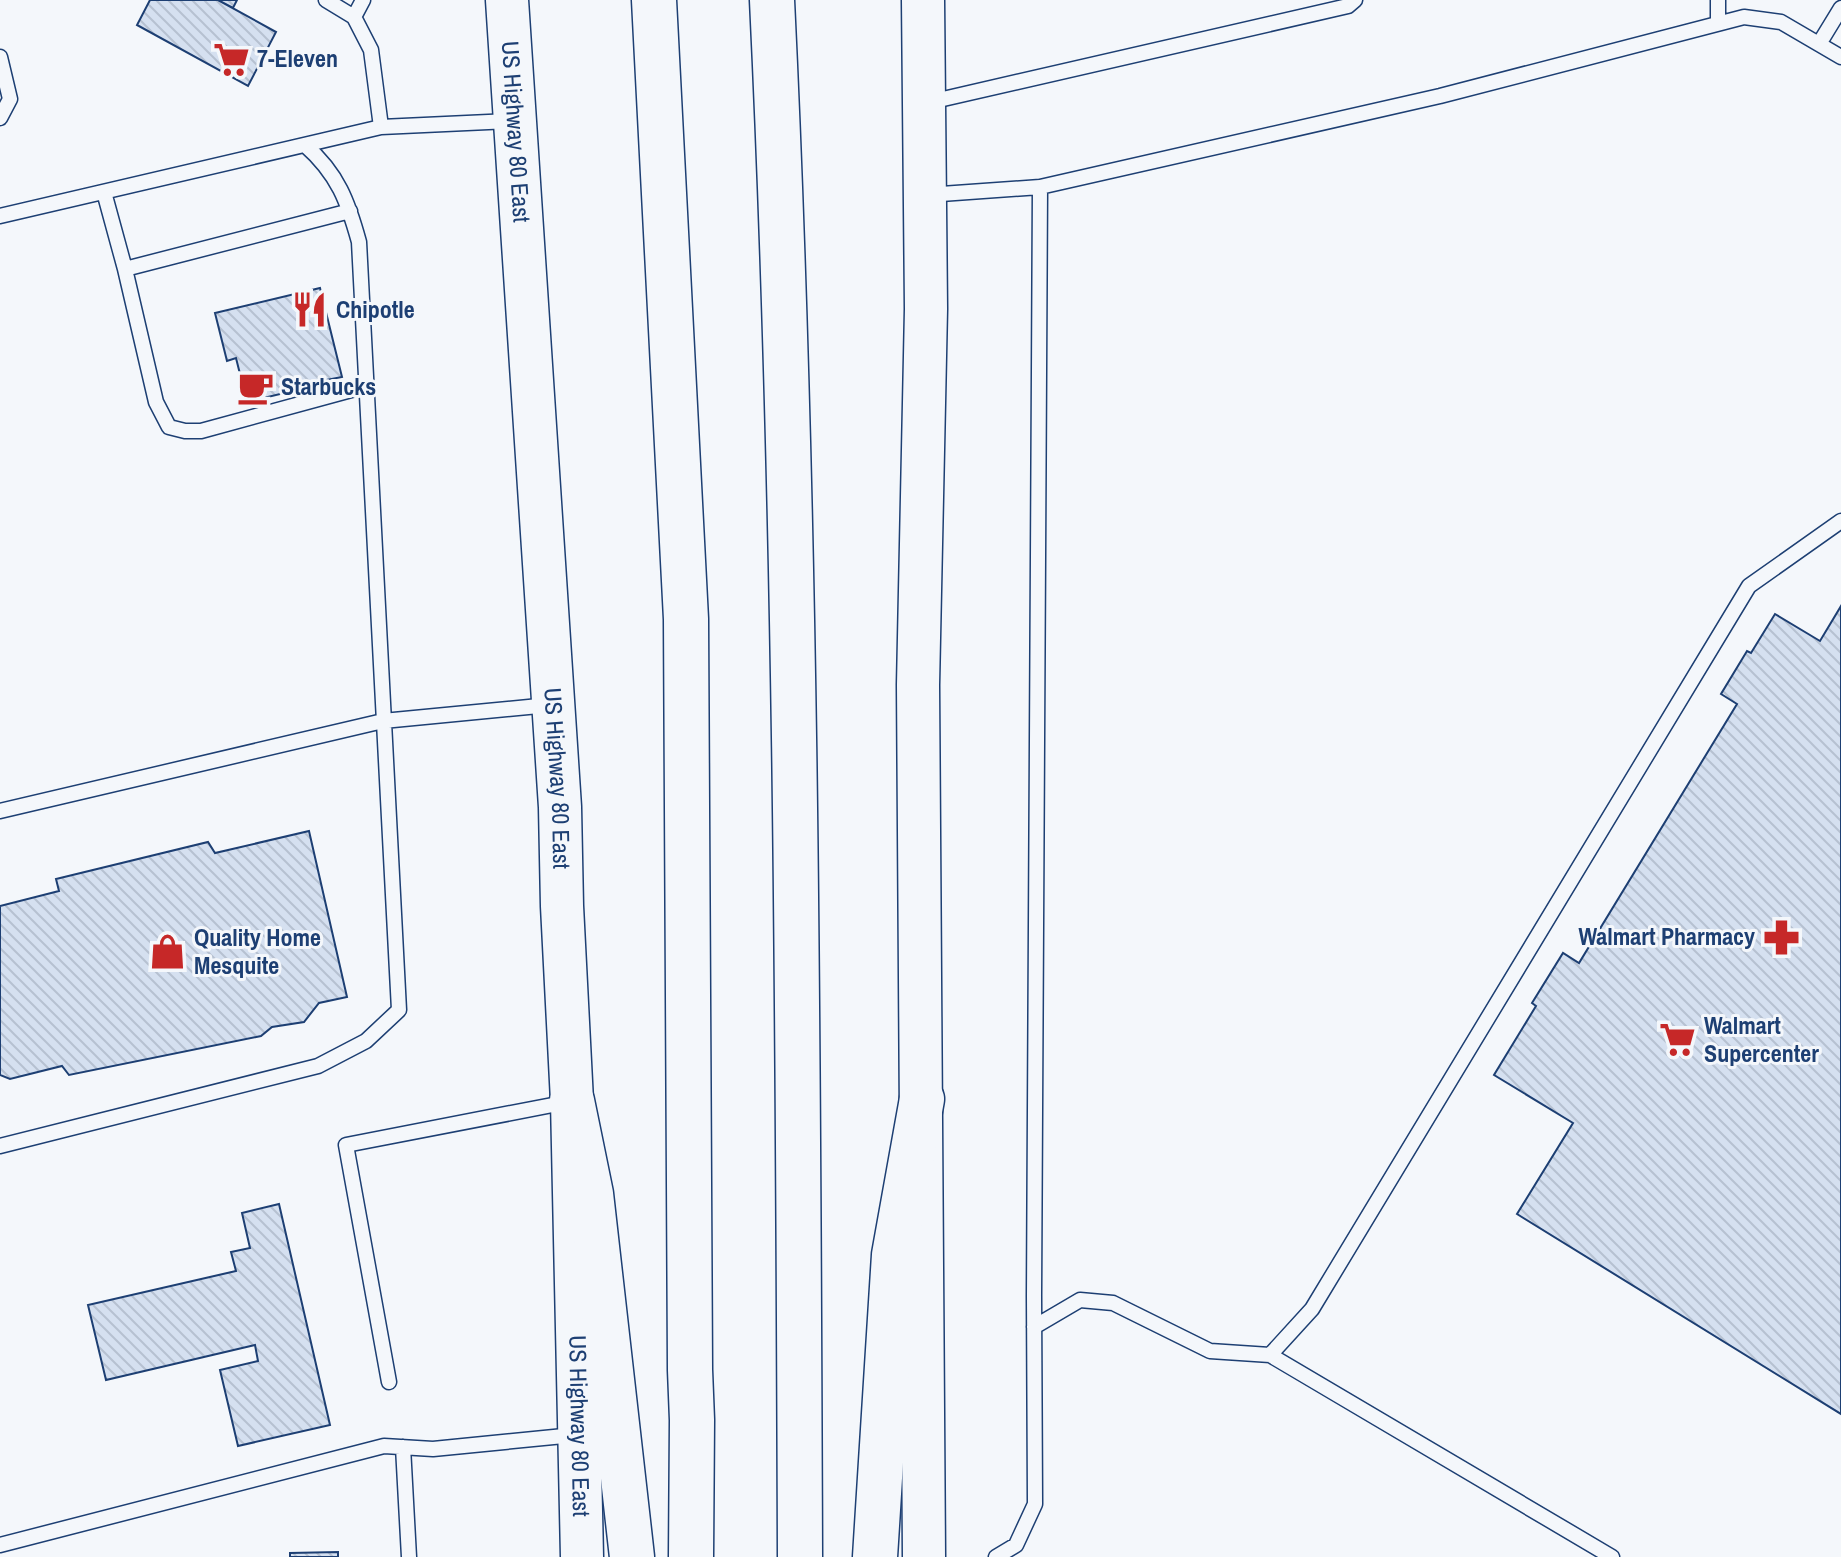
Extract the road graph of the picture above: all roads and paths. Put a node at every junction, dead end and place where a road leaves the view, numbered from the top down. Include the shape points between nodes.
1 (326, 0) edge
2 (363, 0) edge
3 (507, 0) edge
4 (654, 0) edge
5 (772, 0) edge
6 (923, 0) edge
7 (1355, 0) edge
8 (1718, 0) edge
9 (1841, 8) edge
10 (354, 17) junction
11 (1718, 23) junction
12 (1819, 44) junction
13 (0, 57) edge
14 (1841, 57) edge
15 (925, 103) junction
16 (0, 118) edge
17 (514, 121) junction
18 (381, 127) junction
19 (305, 145) junction
20 (1040, 187) junction
21 (104, 192) junction
22 (926, 195) junction
23 (350, 211) junction
24 (0, 216) edge
25 (125, 269) junction
26 (366, 386) junction
27 (1841, 521) edge
28 (553, 704) junction
29 (383, 721) junction
30 (0, 811) edge
31 (922, 1099) junction
32 (572, 1101) junction
33 (0, 1146) edge
34 (1034, 1327) junction
35 (1270, 1355) junction
36 (389, 1382) dead end
37 (579, 1435) junction
38 (403, 1447) junction
39 (0, 1545) edge
40 (409, 1557) edge
41 (582, 1557) edge
42 (632, 1557) edge
43 (691, 1557) edge
44 (800, 1557) edge
45 (875, 1557) edge
46 (924, 1557) edge
47 (996, 1557) edge
48 (1612, 1557) edge

1 - 10 lane
2 - 10 lane
3 - 17 main road, US Highway 80 East
4 - 43 highway via 686,619
5 - 44 highway via 793,593
6 - 15 main road
7 - 15 lane via 1348,6
8 - 11 lane
9 - 12 lane
10 - 18 lane via 371,50
11 - 12 lane via 1744,17 1781,22
11 - 20 lane via 1440,96
12 - 14 lane
13 - 16 lane via 10,99
15 - 22 main road
17 - 18 lane
17 - 28 main road, US Highway 80 East
18 - 19 lane
19 - 21 lane
19 - 23 lane via 325,162
20 - 22 lane
20 - 34 lane
21 - 24 lane
21 - 25 lane
22 - 31 main road via 918,685
23 - 25 lane
23 - 26 lane via 359,242
25 - 26 lane via 156,402 169,427 201,431
26 - 29 lane
27 - 35 lane via 1749,586 1312,1309
28 - 29 lane
28 - 32 main road, US Highway 80 East
29 - 30 lane
29 - 33 lane via 399,1010 366,1041 318,1066
31 - 45 highway via 894,1255
31 - 46 main road
32 - 36 lane via 346,1145
32 - 37 main road, US Highway 80 East
32 - 42 highway via 591,1194
34 - 35 lane via 1080,1300 1113,1303 1210,1351
34 - 47 lane via 1035,1504 1016,1545
35 - 48 lane
37 - 38 lane via 433,1449
37 - 41 main road, US Highway 80 East
38 - 39 lane via 384,1446
38 - 40 lane

